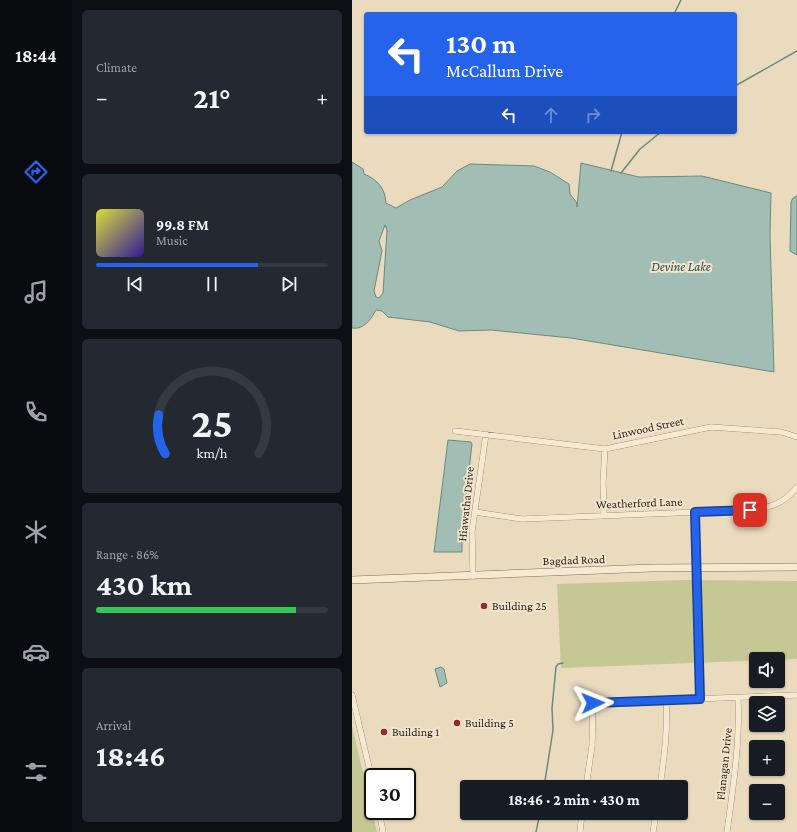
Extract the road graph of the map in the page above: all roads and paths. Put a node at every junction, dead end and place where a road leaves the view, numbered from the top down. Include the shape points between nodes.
1 (455, 431) dead end
2 (486, 434) junction
3 (797, 437) edge
4 (605, 449) junction
5 (797, 486) edge
6 (475, 512) junction
7 (695, 512) junction
8 (604, 515) junction
9 (797, 567) edge
10 (696, 568) junction
11 (473, 576) junction
12 (352, 580) edge
13 (352, 694) edge
14 (797, 695) edge
15 (738, 698) junction
16 (700, 699) junction
17 (666, 701) junction
18 (369, 768) edge
19 (587, 780) edge
20 (661, 780) edge
21 (381, 820) edge
22 (581, 820) edge
23 (655, 820) edge
24 (384, 832) edge
25 (580, 832) edge
26 (653, 832) edge
27 (727, 832) edge

1 - 2 street, Linwood Street
2 - 4 street, Linwood Street
2 - 6 street, Hiawatha Drive
3 - 4 street, Linwood Street via 781,432 711,427
4 - 8 street
5 - 7 street, Weatherford Lane via 784,500 770,507
6 - 8 street, Weatherford Lane via 522,519
6 - 11 street, Hiawatha Drive via 472,531
7 - 8 street, Weatherford Lane
7 - 10 street
9 - 10 street, Bagdad Road
10 - 11 street, Bagdad Road
10 - 16 street
11 - 12 street, Bagdad Road
13 - 18 street
14 - 15 street
15 - 16 street
15 - 27 street, Flanagan Drive via 737,758
16 - 17 street
17 - 19 street via 593,703 592,746
17 - 20 street via 665,754
21 - 24 street
22 - 25 street
23 - 26 street

